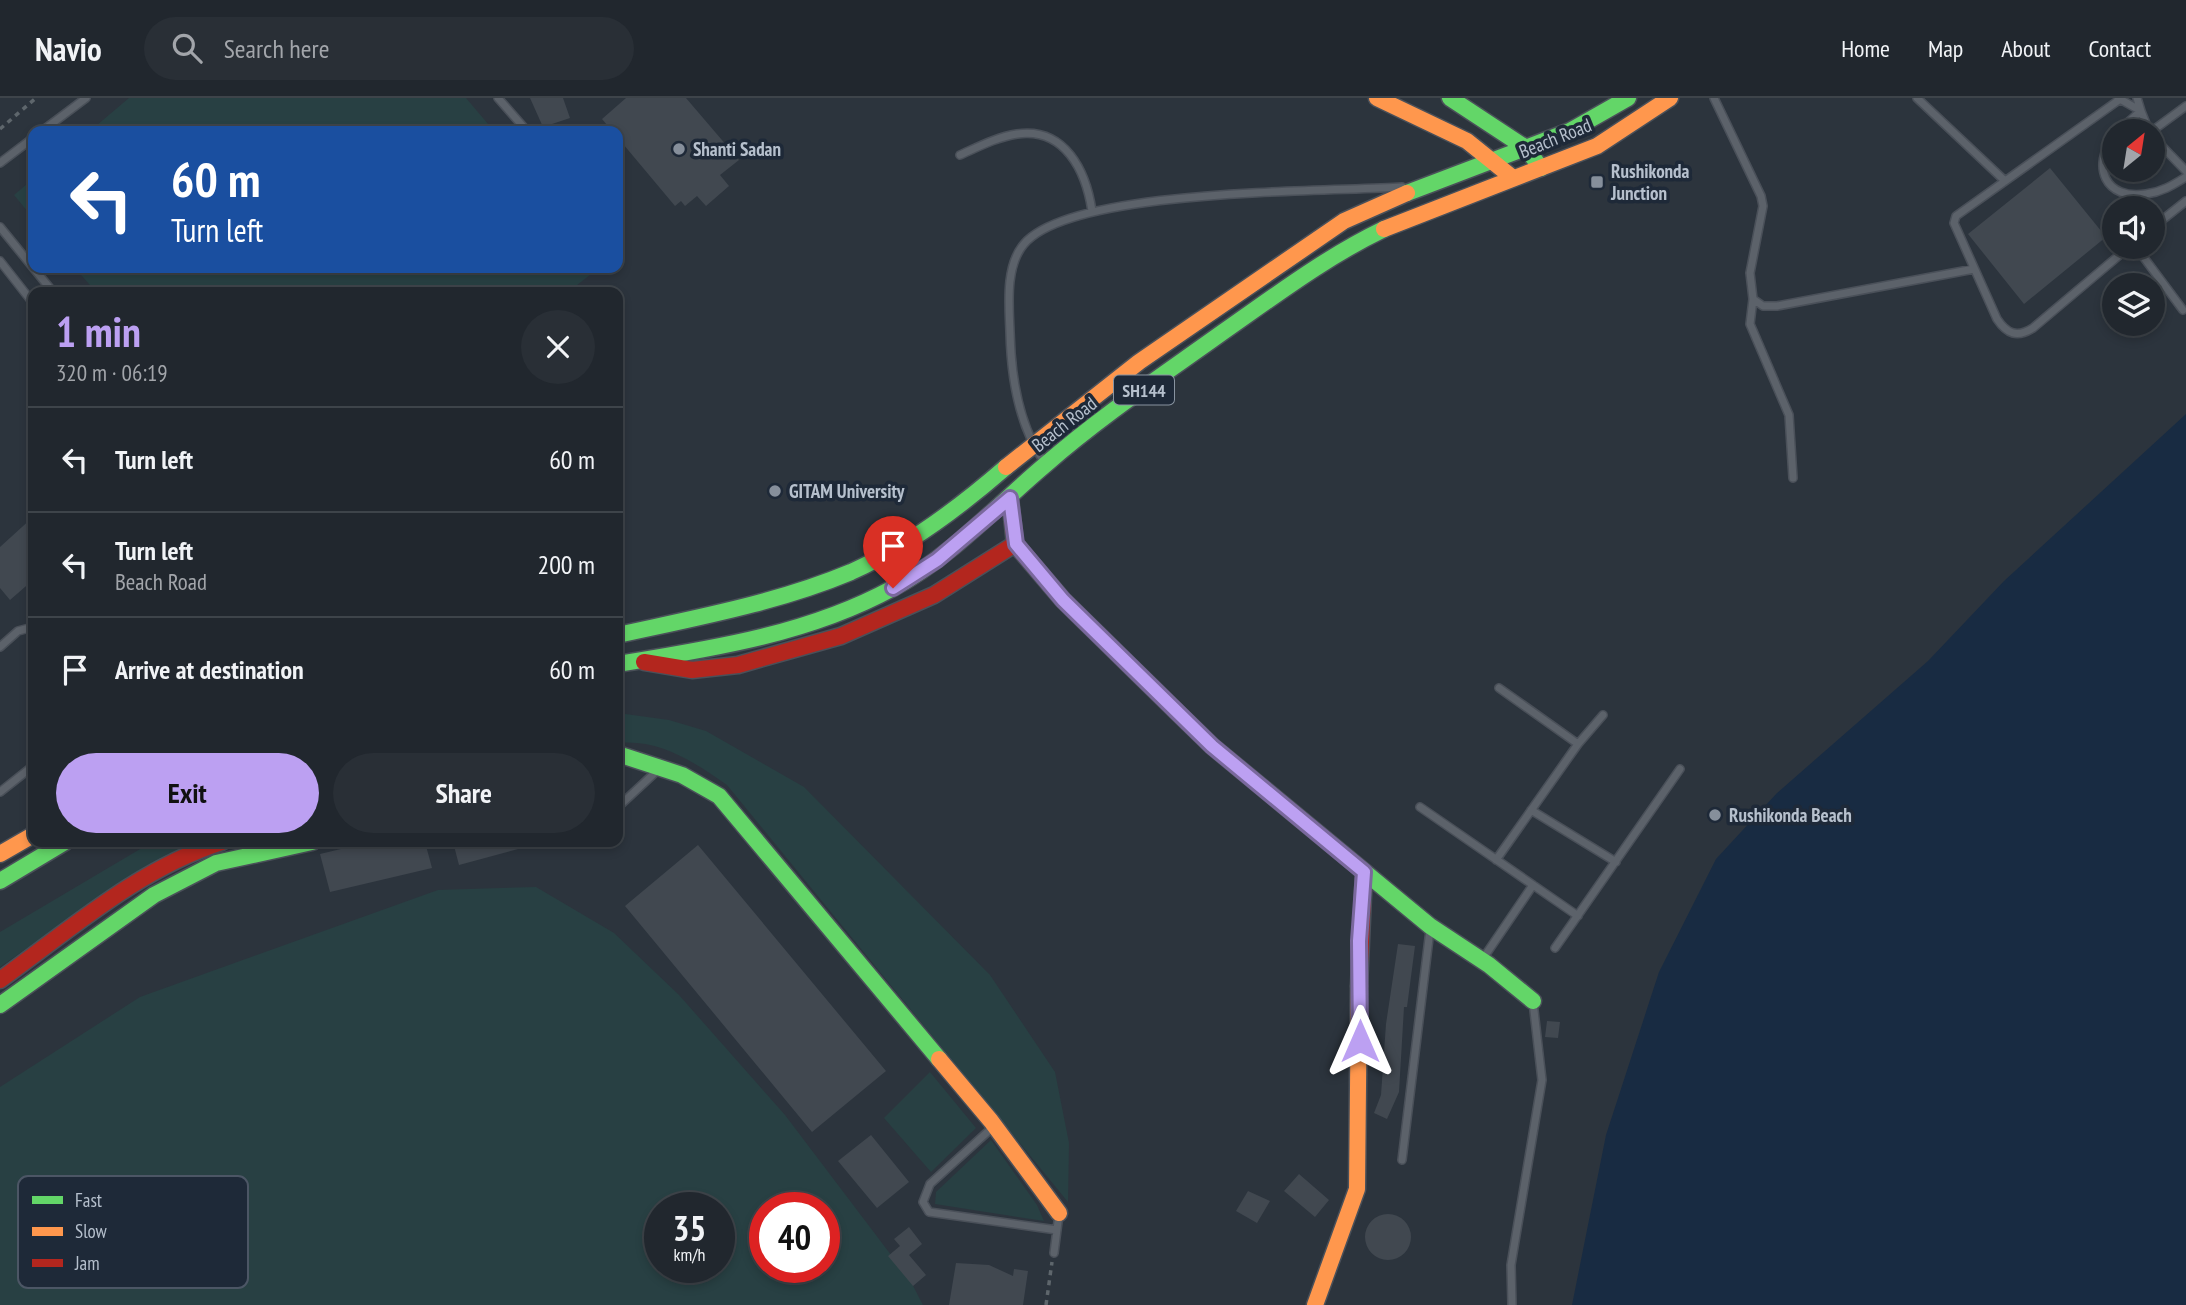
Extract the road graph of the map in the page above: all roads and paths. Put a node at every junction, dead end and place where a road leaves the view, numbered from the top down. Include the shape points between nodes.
1 (36, 98) edge
2 (86, 98) edge
3 (498, 98) edge
4 (1377, 98) edge
5 (1450, 98) edge
6 (1628, 98) edge
7 (1670, 98) edge
8 (1714, 98) edge
9 (1917, 98) edge
10 (2137, 98) edge
11 (2119, 99) edge
12 (2186, 106) edge
13 (2141, 111) junction
14 (2132, 119) edge
15 (2145, 119) edge
16 (2165, 122) edge
17 (49, 126) edge
18 (523, 126) edge
19 (0, 129) edge
20 (28, 142) edge
21 (1526, 148) junction
22 (2165, 148) edge
23 (960, 155) dead end
24 (1496, 159) junction
25 (0, 163) edge
26 (1541, 168) junction
27 (2186, 171) edge
28 (2186, 177) edge
29 (1513, 178) junction
30 (2005, 181) junction
31 (2108, 182) edge
32 (1425, 185) junction
33 (2186, 201) edge
34 (1092, 211) junction
35 (2165, 218) edge
36 (0, 227) edge
37 (2114, 259) edge
38 (2146, 259) edge
39 (0, 261) edge
40 (28, 261) edge
41 (1974, 269) junction
42 (38, 273) edge
43 (49, 287) edge
44 (28, 297) edge
45 (1753, 299) junction
46 (2183, 310) dead end
47 (1031, 444) junction
48 (1045, 464) junction
49 (1793, 478) dead end
50 (1010, 498) junction
51 (1016, 544) junction
52 (28, 629) edge
53 (623, 634) edge
54 (1, 643) edge
55 (636, 661) junction
56 (623, 663) edge
57 (1499, 688) dead end
58 (1603, 715) dead end
59 (1578, 744) junction
60 (623, 756) edge
61 (659, 768) junction
62 (623, 769) edge
63 (1680, 769) dead end
64 (28, 770) edge
65 (0, 792) edge
66 (623, 802) edge
67 (1420, 807) dead end
68 (1531, 810) junction
69 (28, 838) edge
70 (57, 847) edge
71 (202, 847) edge
72 (289, 847) edge
73 (0, 854) edge
74 (1496, 860) junction
75 (1616, 862) junction
76 (1364, 872) junction
77 (0, 881) edge
78 (1533, 885) junction
79 (1578, 916) junction
80 (1430, 926) junction
81 (1555, 948) dead end
82 (1482, 960) junction
83 (0, 980) edge
84 (1533, 1001) joint
85 (0, 1006) edge
86 (995, 1126) junction
87 (1402, 1160) dead end
88 (1059, 1213) joint
89 (1057, 1230) junction
90 (1054, 1253) joint
91 (1511, 1303) edge
92 (1046, 1305) edge
93 (1315, 1305) edge

1 - 19 path
2 - 17 lane
3 - 18 lane
4 - 24 street via 1427,118
5 - 21 street
6 - 21 street, SH144 via 1570,131
7 - 26 street, Beach Road / SH144 via 1597,146
8 - 45 lane via 1763,206 1750,273
9 - 30 lane
10 - 13 lane
11 - 13 lane
11 - 30 lane
12 - 16 lane
13 - 14 lane
13 - 15 lane
20 - 25 lane
21 - 24 street, SH144
21 - 26 street
22 - 27 lane
23 - 34 lane via 1016,134 1036,133 1058,142 1079,163
24 - 29 street
24 - 32 street, SH144
26 - 29 street, Beach Road / SH144
28 - 31 lane via 2143,195 2123,192
29 - 48 street, Beach Road / SH144 via 1405,219 1315,267
30 - 41 lane via 1956,216 1954,223
32 - 34 lane via 1190,198
32 - 47 street, SH144 via 1333,229 1139,362
33 - 35 lane
34 - 47 lane via 1037,231 1021,246 1010,274 1010,354
36 - 40 lane
37 - 41 lane via 2022,335 2003,328
38 - 46 lane
39 - 44 lane
41 - 45 lane via 1777,306 1763,306
42 - 43 lane
45 - 49 lane via 1751,324 1789,415
47 - 48 lane
47 - 53 street, SH144 via 983,487 896,548 850,572 709,615
48 - 50 street, Beach Road / SH144
50 - 51 street
50 - 55 street, Beach Road / SH144 via 937,560 893,588 789,627
51 - 55 street via 934,596 841,636 727,666 692,670
51 - 76 street via 1063,600 1212,746
52 - 54 lane
55 - 56 street, Beach Road / SH144
57 - 59 lane
58 - 59 lane
59 - 68 lane
60 - 61 street
61 - 62 street
61 - 66 lane
61 - 86 street via 719,796
63 - 75 lane
64 - 65 lane
67 - 74 lane
68 - 74 lane
68 - 75 lane
69 - 73 street
70 - 77 street
71 - 83 street via 138,881
72 - 85 street via 216,863 154,895
74 - 78 lane
75 - 79 lane
76 - 80 street
76 - 93 street via 1357,1189
78 - 79 lane
78 - 82 lane
79 - 81 lane
80 - 82 street
80 - 87 lane
82 - 84 street
84 - 91 lane via 1542,1080 1511,1265
86 - 88 street
86 - 89 lane via 930,1184 923,1202 929,1212
88 - 89 lane
89 - 90 lane
90 - 92 path

